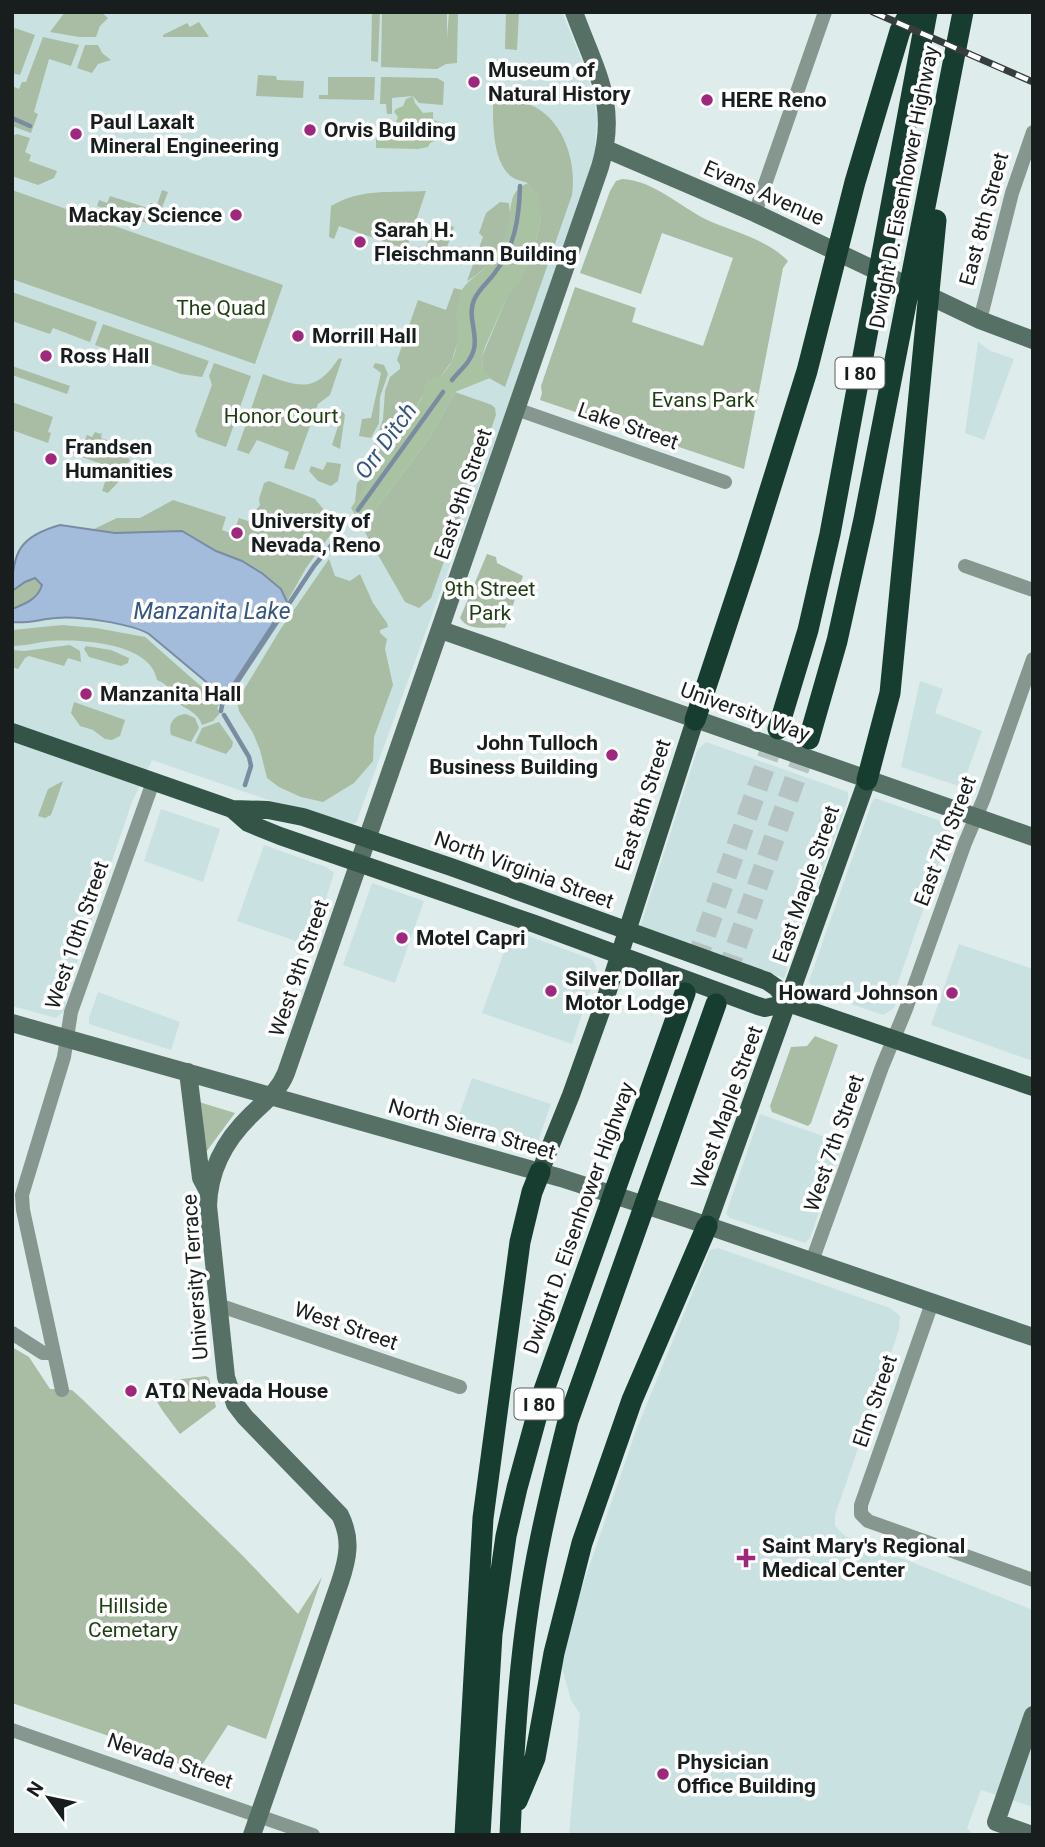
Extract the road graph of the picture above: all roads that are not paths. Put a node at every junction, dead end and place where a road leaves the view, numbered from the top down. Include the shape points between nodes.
1 (574, 12) edge
2 (824, 12) edge
3 (910, 12) edge
4 (927, 12) edge
5 (962, 12) edge
6 (945, 112) junction
7 (1033, 132) edge
8 (606, 149) junction
9 (755, 214) junction
10 (973, 316) junction
11 (1033, 340) edge
12 (516, 409) junction
13 (726, 482) dead end
14 (965, 566) dead end
15 (1033, 590) edge
16 (441, 630) junction
17 (1033, 659) edge
18 (695, 720) junction
19 (778, 729) tunnel mouth
20 (12, 732) edge
21 (809, 739) tunnel mouth
22 (867, 780) junction
23 (153, 782) junction
24 (232, 809) junction
25 (976, 817) junction
26 (1033, 837) edge
27 (363, 852) junction
28 (623, 943) junction
29 (685, 993) tunnel mouth
30 (788, 1003) junction
31 (716, 1004) tunnel mouth
32 (12, 1023) edge
33 (68, 1038) junction
34 (894, 1038) junction
35 (188, 1072) junction
36 (1033, 1087) edge
37 (272, 1096) junction
38 (540, 1172) junction
39 (18, 1184) edge
40 (209, 1193) junction
41 (697, 1222) junction
42 (812, 1261) junction
43 (932, 1303) junction
44 (218, 1305) junction
45 (12, 1333) edge
46 (1033, 1336) edge
47 (54, 1353) junction
48 (460, 1387) dead end
49 (62, 1390) dead end
50 (1033, 1580) edge
51 (1033, 1715) edge
52 (12, 1730) edge
53 (259, 1816) junction
54 (510, 1825) edge
55 (993, 1828) edge
56 (253, 1835) edge
57 (313, 1835) edge
58 (465, 1835) edge
59 (480, 1835) edge
60 (1032, 1835) edge

1 - 8 street via 604,91
2 - 9 street
3 - 18 highway via 900,31 855,182 807,371
4 - 19 highway, Dwight D. Eisenhower Highway / I 80 via 827,546
5 - 6 highway, Dwight D. Eisenhower Highway / I 80
6 - 21 highway, Dwight D. Eisenhower Highway / I 80 via 864,519
6 - 22 highway via 890,693
7 - 10 street, East 8th Street
8 - 9 street, Evans Avenue
8 - 12 street, East 9th Street
9 - 10 street, Evans Avenue
10 - 11 street, Evans Avenue
12 - 13 street, Lake Street
12 - 16 street, East 9th Street
14 - 15 street
16 - 18 street, University Way
16 - 27 street, East 9th Street
17 - 25 street, East 7th Street
18 - 22 street, University Way
18 - 28 main road, East 8th Street
20 - 23 main road, North Virginia Street
22 - 25 street, University Way
22 - 30 main road, East Maple Street
23 - 24 main road, North Virginia Street
23 - 33 street, West 10th Street via 71,1012
24 - 27 main road, North Virginia Street via 248,823
24 - 27 main road, North Virginia Street via 303,817
25 - 26 street, University Way
25 - 34 street, East 7th Street
27 - 28 main road, North Virginia Street
27 - 28 main road, North Virginia Street
27 - 37 street, West 9th Street via 286,1073
28 - 30 main road, North Virginia Street via 767,981
28 - 30 main road, North Virginia Street via 758,1006
28 - 38 main road, East 8th Street
29 - 59 highway, Dwight D. Eisenhower Highway / I 80 via 543,1393 517,1488 492,1634
30 - 34 main road, North Virginia Street
30 - 41 main road, West Maple Street
31 - 54 highway, I 80 via 568,1421 552,1482 529,1605
32 - 33 street, North Sierra Street
33 - 35 street, North Sierra Street
33 - 39 street, West 10th Street
34 - 36 main road, North Virginia Street
34 - 42 street, West 7th Street
35 - 37 street, North Sierra Street
35 - 40 street via 201,1178
37 - 38 street, North Sierra Street
37 - 40 street, University Terrace via 222,1151
38 - 41 street, North Sierra Street
38 - 58 highway via 520,1242 483,1518
39 - 47 street, West 10th Street
40 - 44 street, University Terrace
41 - 42 street, North Sierra Street
41 - 54 highway via 570,1583 535,1758
42 - 43 street, North Sierra Street
43 - 46 street, North Sierra Street
43 - 50 street, Elm Street via 861,1514 868,1521
44 - 48 street, West Street
44 - 53 street, University Terrace via 226,1377 235,1404 340,1515 348,1536 345,1567
45 - 47 street via 43,1353
47 - 49 street, West 10th Street
51 - 55 street
52 - 53 street, Nevada Street
53 - 56 street, University Terrace
53 - 57 street, Nevada Street
55 - 60 street

